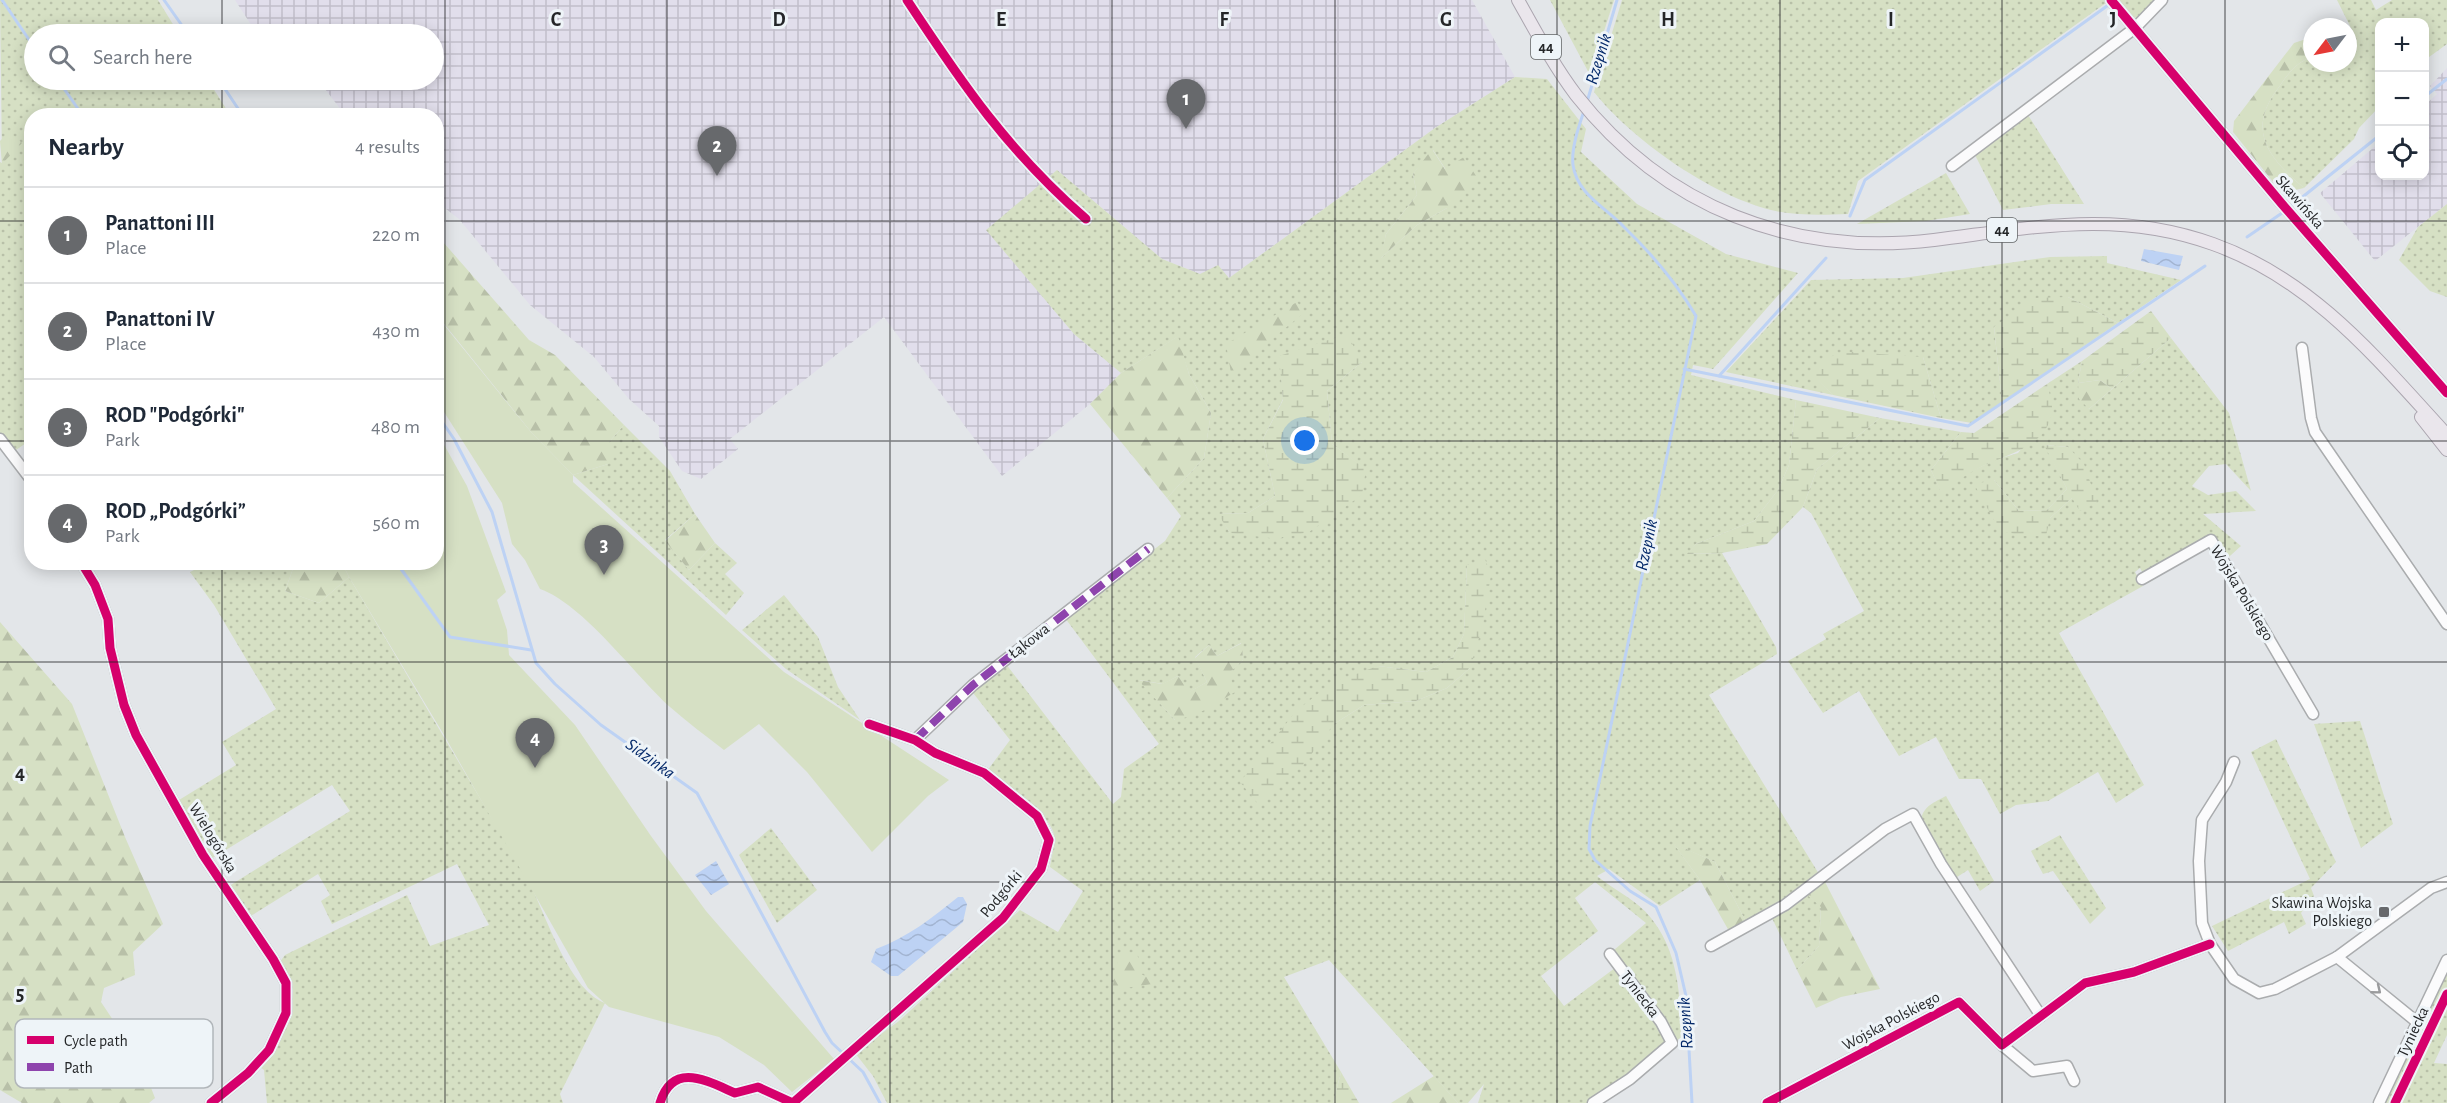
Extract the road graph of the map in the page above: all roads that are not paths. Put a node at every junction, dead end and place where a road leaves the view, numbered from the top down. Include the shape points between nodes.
1 (907, 0) edge
2 (1518, 0) edge
3 (2111, 0) edge
4 (2162, 0) edge
5 (2134, 28) junction
6 (1952, 166) dead end
7 (1086, 219) dead end
8 (2302, 348) dead end
9 (2394, 379) junction
10 (2447, 393) edge
11 (2447, 435) edge
12 (0, 439) edge
13 (2447, 450) edge
14 (24, 470) edge
15 (1148, 549) dead end
16 (86, 570) edge
17 (2142, 579) dead end
18 (2447, 624) edge
19 (2313, 714) dead end
20 (869, 724) dead end
21 (915, 740) junction
22 (2234, 762) dead end
23 (2447, 882) edge
24 (2210, 944) junction
25 (1711, 946) dead end
26 (1610, 954) dead end
27 (2337, 957) junction
28 (2447, 960) edge
29 (2041, 1016) junction
30 (2417, 1022) junction
31 (2002, 1045) junction
32 (2074, 1081) dead end
33 (212, 1103) edge
34 (660, 1103) edge
35 (1593, 1103) edge
36 (1767, 1103) edge
37 (2379, 1103) edge

1 - 7 street via 997,129 1042,179
2 - 9 main road, 44 via 1576,94 1637,158 1687,193 1750,223 1842,243 1888,244 2086,222 2134,225 2195,238 2240,255 2317,301
3 - 5 street, Skawińska
4 - 5 street
5 - 6 street
5 - 10 street, Skawińska
8 - 18 street via 2315,432
9 - 11 main road, 44
9 - 13 main road, 44
12 - 14 street
15 - 21 street, Łąkowa via 973,685
16 - 33 street, Wielogórska via 108,619 113,660 136,735 203,855 286,983 286,1013 268,1050
17 - 19 street, Wojska Polskiego via 2211,540
20 - 21 street, Podgórki
21 - 34 street, Podgórki via 935,753 984,773 1020,799 1043,824 1049,847 1041,869 1003,918 947,971 793,1103 758,1087 735,1093 698,1077 677,1079
22 - 24 street via 2202,820 2202,923
23 - 27 street via 2431,888
24 - 27 street via 2234,979 2259,993 2275,989
24 - 29 street via 2134,972 2085,983
25 - 29 street via 1785,905 1886,829 1913,814 1941,864
26 - 35 street, Tyniecka via 1672,1043 1630,1079
27 -> 30 street
28 - 30 street, Tyniecka
29 - 31 street
30 - 37 street, Tyniecka
31 - 32 street, Wojska Polskiego via 2033,1071 2067,1066
31 - 36 street, Wojska Polskiego via 1959,1002

